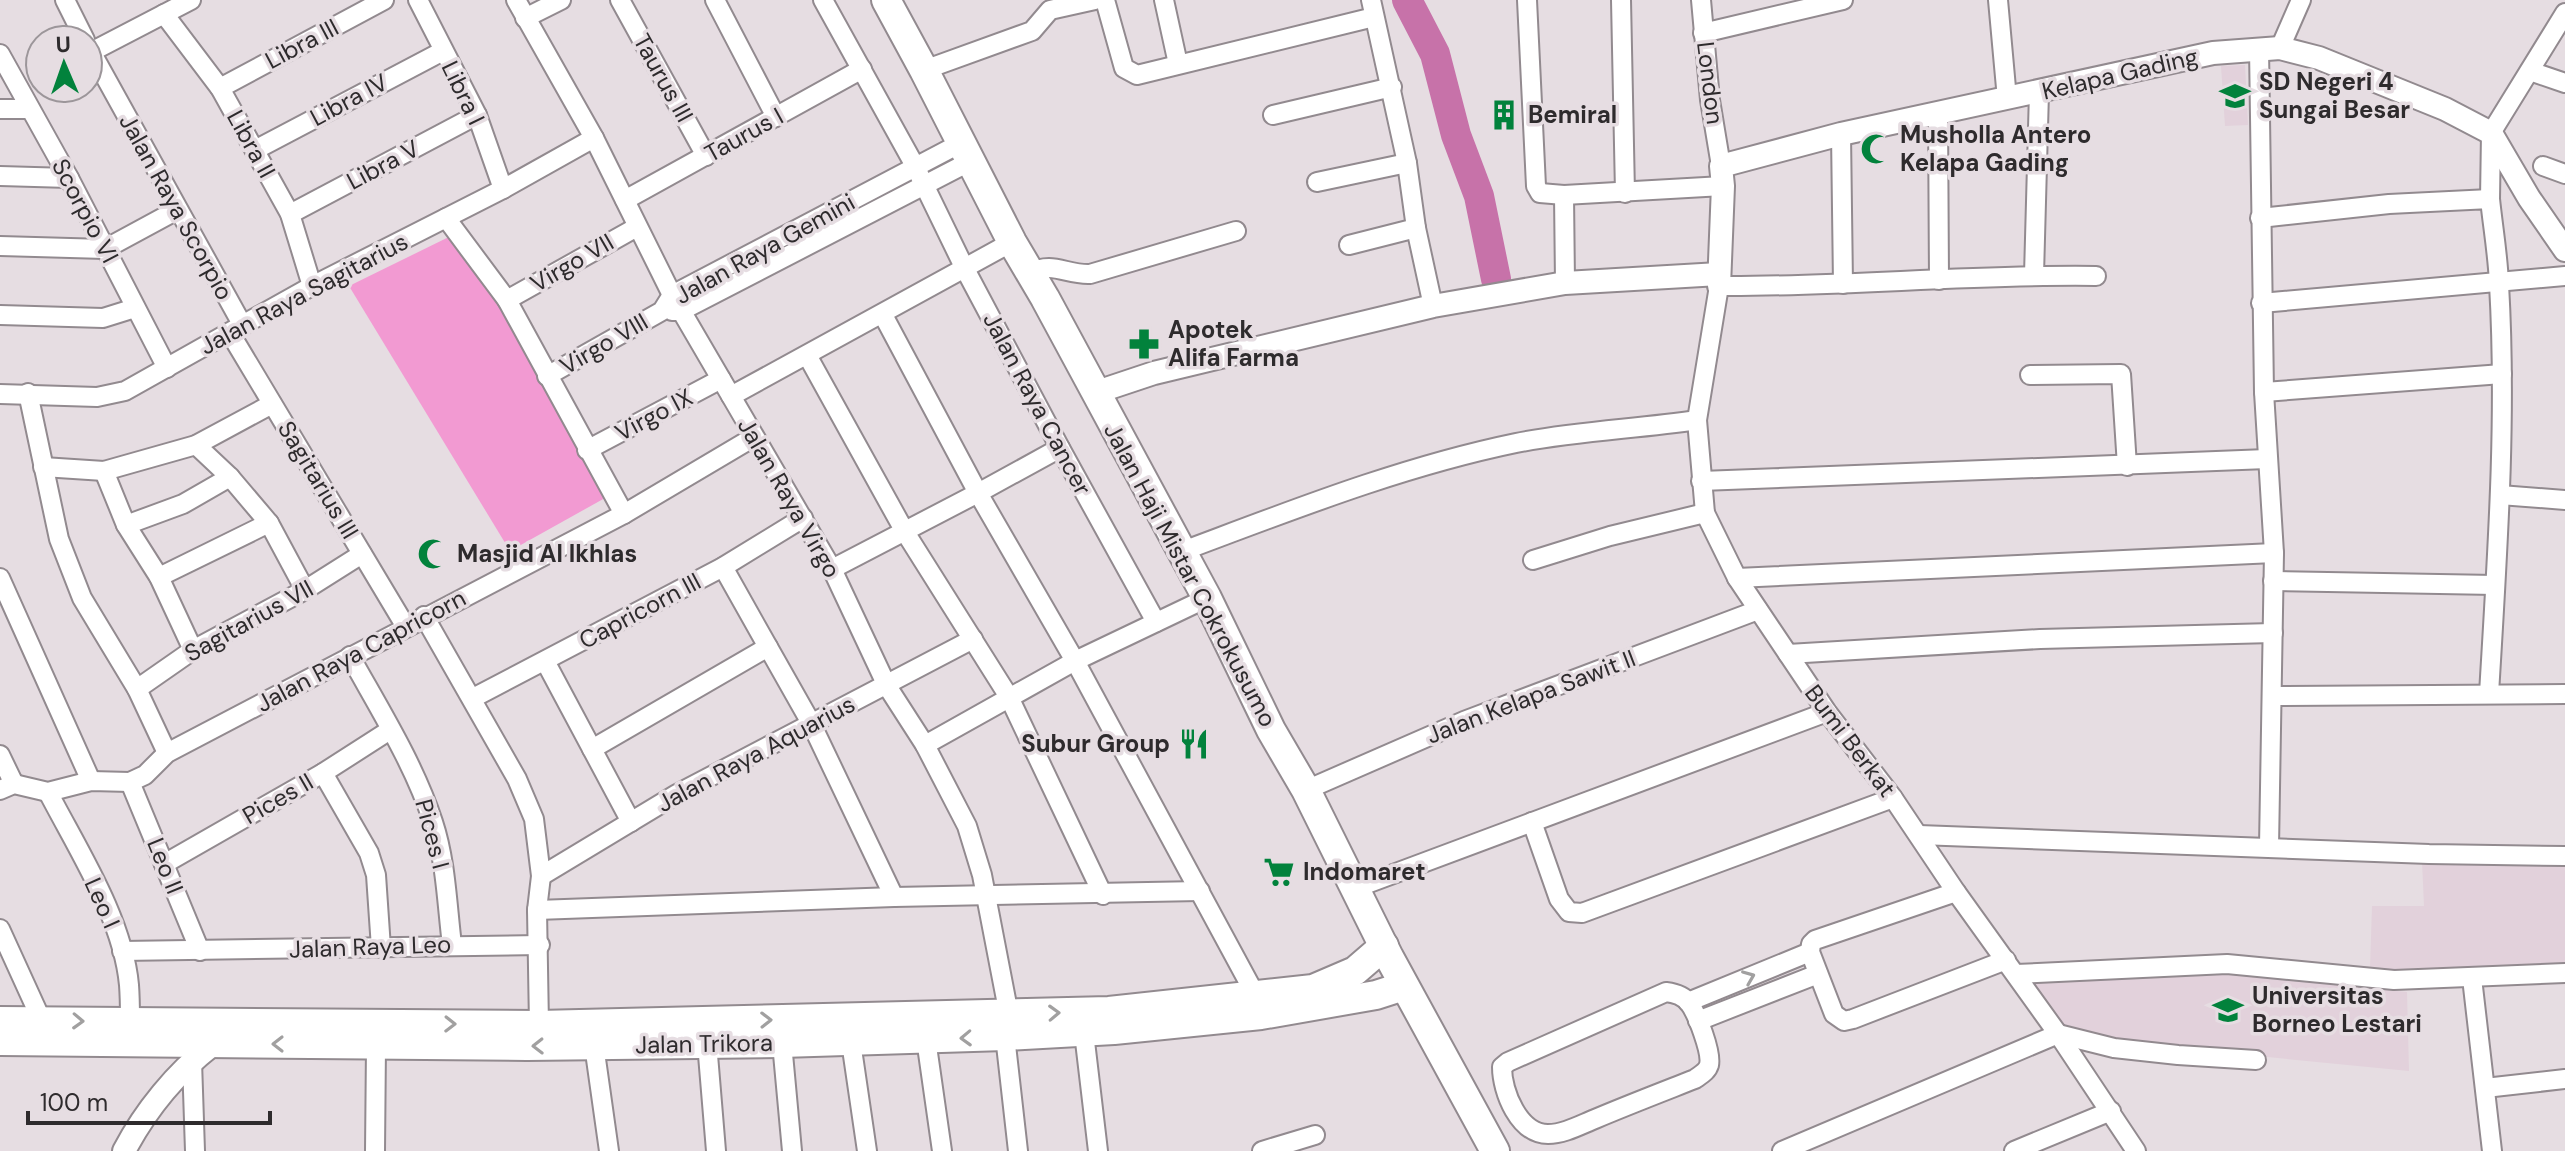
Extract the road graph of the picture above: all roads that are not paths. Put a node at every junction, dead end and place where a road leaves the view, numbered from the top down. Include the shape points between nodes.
1 (65, 0) edge
2 (191, 0) edge
3 (384, 0) edge
4 (418, 0) edge
5 (516, 0) edge
6 (561, 0) edge
7 (620, 0) edge
8 (715, 0) edge
9 (823, 0) edge
10 (886, 0) edge
11 (1095, 0) edge
12 (1105, 0) edge
13 (1164, 0) edge
14 (1527, 0) edge
15 (1621, 0) edge
16 (1701, 0) edge
17 (1843, 0) edge
18 (1998, 0) edge
19 (2301, 0) edge
20 (1372, 8) edge
21 (2565, 13) edge
22 (164, 14) junction
23 (525, 18) junction
24 (77, 24) edge
25 (1703, 33) junction
26 (104, 39) edge
27 (2270, 48) junction
28 (443, 51) junction
29 (0, 54) edge
30 (1178, 64) junction
31 (862, 69) junction
32 (924, 70) junction
33 (2530, 71) junction
34 (104, 75) edge
35 (2565, 83) edge
36 (1392, 87) junction
37 (220, 88) junction
38 (2039, 92) junction
39 (2007, 99) junction
40 (0, 109) edge
41 (30, 109) junction
42 (1938, 112) junction
43 (477, 115) junction
44 (1273, 115) dead end
45 (776, 117) junction
46 (2491, 133) junction
47 (1841, 134) junction
48 (594, 138) junction
49 (255, 150) junction
50 (965, 152) junction
51 (706, 156) junction
52 (1407, 163) junction
53 (2543, 166) dead end
54 (2565, 174) edge
55 (919, 175) junction
56 (0, 176) edge
57 (1722, 176) junction
58 (69, 178) junction
59 (1317, 182) dead end
60 (503, 189) junction
61 (1625, 193) junction
62 (1570, 195) junction
63 (2490, 199) junction
64 (625, 200) junction
65 (177, 210) junction
66 (290, 214) junction
67 (446, 218) junction
68 (2260, 218) junction
69 (637, 227) junction
70 (1416, 228) junction
71 (1236, 231) dead end
72 (1012, 242) junction
73 (1349, 245) dead end
74 (0, 246) edge
75 (105, 249) junction
76 (2565, 250) edge
77 (965, 269) junction
78 (1030, 273) junction
79 (2034, 275) junction
80 (2096, 276) dead end
81 (2565, 276) edge
82 (1719, 280) junction
83 (1939, 280) junction
84 (1572, 282) junction
85 (2499, 283) junction
86 (1843, 284) junction
87 (312, 286) junction
88 (507, 300) junction
89 (677, 303) junction
90 (2261, 303) junction
91 (1433, 306) junction
92 (135, 308) junction
93 (662, 311) joint
94 (0, 315) edge
95 (883, 315) junction
96 (236, 330) junction
97 (807, 355) junction
98 (167, 368) junction
99 (2502, 374) junction
100 (2030, 375) dead end
101 (547, 376) junction
102 (721, 379) junction
103 (2264, 392) junction
104 (28, 393) junction
105 (1094, 393) junction
106 (0, 394) edge
107 (731, 396) junction
108 (272, 404) junction
109 (1697, 420) junction
110 (754, 437) junction
111 (196, 445) junction
112 (1060, 448) junction
113 (587, 450) junction
114 (2267, 459) junction
115 (2127, 466) junction
116 (43, 467) junction
117 (104, 471) junction
118 (230, 477) junction
119 (1701, 481) junction
120 (978, 493) junction
121 (2500, 495) junction
122 (2565, 500) edge
123 (1705, 513) junction
124 (624, 514) junction
125 (803, 518) junction
126 (269, 523) junction
127 (126, 525) junction
128 (905, 532) junction
129 (1180, 552) junction
130 (2274, 553) junction
131 (362, 554) junction
132 (1533, 560) dead end
133 (723, 567) junction
134 (832, 569) junction
135 (159, 577) junction
136 (0, 578) edge
137 (1737, 578) junction
138 (2273, 581) junction
139 (2495, 585) junction
140 (305, 590) junction
141 (1207, 598) junction
142 (1758, 610) junction
143 (424, 616) junction
144 (1156, 622) junction
145 (406, 627) junction
146 (2273, 633) junction
147 (973, 639) junction
148 (768, 647) junction
149 (193, 650) junction
150 (1788, 654) junction
151 (350, 656) junction
152 (545, 661) junction
153 (1075, 661) junction
154 (887, 686) junction
155 (137, 689) junction
156 (2489, 694) junction
157 (2565, 694) edge
158 (2272, 696) junction
159 (1009, 697) junction
160 (473, 698) junction
161 (1827, 712) junction
162 (811, 723) junction
163 (390, 730) junction
164 (925, 745) junction
165 (592, 749) junction
166 (167, 753) junction
167 (0, 755) edge
168 (323, 773) junction
169 (91, 781) junction
170 (130, 782) junction
171 (7, 787) edge
172 (1306, 790) junction
173 (48, 792) junction
174 (1893, 798) junction
175 (631, 822) junction
176 (1532, 822) junction
177 (1919, 835) junction
178 (2269, 847) junction
179 (2565, 856) edge
180 (164, 864) junction
181 (541, 876) junction
182 (1353, 889) junction
183 (1200, 891) junction
184 (1956, 892) junction
185 (1103, 895) junction
186 (985, 896) junction
187 (894, 897) junction
188 (537, 910) junction
189 (0, 929) edge
190 (452, 945) junction
191 (540, 945) junction
192 (1384, 946) junction
193 (381, 948) junction
194 (122, 951) junction
195 (200, 951) junction
196 (1810, 952) junction
197 (2011, 967) junction
198 (2565, 973) edge
199 (1818, 974) junction
200 (2472, 978) junction
201 (1404, 986) junction
202 (1256, 996) junction
203 (1688, 1002) junction
204 (1698, 1021) junction
205 (130, 1022) junction
206 (539, 1025) junction
207 (1007, 1026) junction
208 (18, 1029) edge
209 (1084, 1033) junction
210 (2058, 1034) junction
211 (385, 1038) junction
212 (926, 1039) junction
213 (851, 1042) junction
214 (707, 1043) junction
215 (782, 1043) junction
216 (594, 1045) junction
217 (202, 1053) junction
218 (2256, 1060) dead end
219 (2565, 1079) edge
220 (2485, 1088) junction
221 (2111, 1111) junction
222 (1516, 1112) junction
223 (1315, 1135) dead end
224 (1489, 1139) edge
225 (1804, 1147) edge
226 (124, 1151) edge
227 (195, 1151) edge
228 (375, 1151) edge
229 (609, 1151) edge
230 (716, 1151) edge
231 (792, 1151) edge
232 (867, 1151) edge
233 (942, 1151) edge
234 (1018, 1151) edge
235 (1098, 1151) edge
236 (1262, 1151) edge
237 (1782, 1151) edge
238 (2014, 1151) edge
239 (2136, 1151) edge
240 (2492, 1151) edge

1 - 24 street, Jalan Raya Scorpio
2 - 22 street
3 - 37 street, Libra III
4 - 28 street, Libra I
5 - 23 street, Jalan Raya Virgo
6 - 23 street
7 - 51 street, Taurus III
8 - 45 street
9 - 31 street, Jalan Raya Cancer
10 - 32 main road, Jalan Haji Mistar Cokrokusumo
11 - 32 street via 1050,10 1032,31
12 - 30 street via 1124,68 1137,75
13 - 30 street
14 - 62 street via 1536,186 1547,195
15 - 61 street
16 - 25 street, London
17 - 25 street
18 - 39 street
19 - 27 street
20 - 30 street
20 - 36 street
21 - 33 street
22 - 26 street
22 - 37 street, Libra II
23 - 48 street, Jalan Raya Virgo
25 - 57 street, London
27 - 38 street, Kelapa Gading via 2213,53
27 - 46 street, Kelapa Gading via 2319,58 2405,91
27 - 68 street
28 - 43 street, Libra I
28 - 49 street, Libra IV
29 - 41 street, Scorpio VI
31 - 45 street, Taurus I
31 - 55 street, Jalan Raya Cancer
32 - 50 main road, Jalan Haji Mistar Cokrokusumo
33 - 35 street
33 - 46 street
34 - 65 street, Jalan Raya Scorpio
36 - 44 street
36 - 52 street
37 - 49 street, Libra II
38 - 39 street, Kelapa Gading
38 - 79 street
39 - 42 street, Kelapa Gading
40 - 41 street
41 - 58 street, Scorpio VI
42 - 47 street, Kelapa Gading
42 - 83 street
43 - 60 street, Libra I
43 - 66 street, Libra V
45 - 51 street, Taurus I
46 - 63 street
46 - 76 street
47 - 57 street, Kelapa Gading
47 - 86 street
48 - 60 street, Jalan Raya Sagitarius
48 - 64 street, Jalan Raya Virgo
49 - 66 street, Libra II
50 - 55 street, Jalan Raya Gemini
50 - 72 main road, Jalan Haji Mistar Cokrokusumo
51 - 64 street, Taurus I
52 - 59 street
52 - 70 street
53 - 54 street
55 - 77 street, Jalan Raya Cancer
55 - 89 street, Jalan Raya Gemini
56 - 58 street
57 - 61 street
57 - 82 street
58 - 75 street, Scorpio VI
60 - 67 street, Jalan Raya Sagitarius
61 - 62 street
62 - 84 street
63 - 68 street
63 - 85 street
64 - 69 street, Jalan Raya Virgo
65 - 75 street
65 - 96 street, Jalan Raya Scorpio
66 - 87 street, Libra II
67 - 87 street, Jalan Raya Sagitarius
67 - 88 street
68 - 90 street
69 - 88 street, Virgo VII
69 - 89 street, Jalan Raya Virgo
70 - 73 street
70 - 91 street
71 - 78 street via 1090,274 1049,266
72 - 77 street
72 - 78 main road, Jalan Haji Mistar Cokrokusumo
74 - 75 street
75 - 92 street, Scorpio VI
77 - 95 street
77 - 112 street, Jalan Raya Cancer
78 - 105 main road, Jalan Haji Mistar Cokrokusumo
79 - 80 street
79 - 83 street
81 - 85 street
82 - 84 street
82 - 86 street
82 - 109 street, Bumi Berkat
83 - 86 street
84 - 91 street
85 - 90 street
85 - 99 street
87 - 96 street, Jalan Raya Sagitarius
88 - 101 street
89 - 93 street, Jalan Raya Gemini
89 - 102 street, Jalan Raya Virgo
90 - 103 street
91 - 105 street via 1154,373
92 - 94 street via 103,318
92 - 98 street, Scorpio VI
93 - 101 street, Virgo VIII
95 - 97 street
95 - 120 street
96 - 98 street, Jalan Raya Sagitarius
96 - 108 street, Sagitarius III
97 - 107 street
97 - 128 street
98 - 104 street, Jalan Raya Sagitarius via 111,396
99 - 103 street
99 - 121 street
100 - 115 street via 2121,374
101 - 113 street
102 - 107 street, Jalan Raya Virgo
102 - 113 street, Virgo IX
103 - 114 street
104 - 106 street, Jalan Raya Sagitarius
104 - 116 street
105 - 129 main road, Jalan Haji Mistar Cokrokusumo
107 - 110 street, Jalan Raya Virgo
108 - 111 street
108 - 131 street, Sagitarius III
109 - 119 street, Bumi Berkat
109 - 129 street via 1569,434 1427,464
110 - 124 street, Jalan Raya Capricorn
110 - 125 street, Jalan Raya Virgo
111 - 117 street
111 - 118 street
112 - 120 street
112 - 144 street, Jalan Raya Cancer
113 - 124 street
114 - 115 street
114 - 130 street
115 - 119 street
116 - 117 street
116 - 155 street via 59,539 82,598
117 - 127 street
118 - 126 street
118 - 127 street via 183,504
119 - 123 street, Bumi Berkat
120 - 128 street
120 - 153 street
121 - 122 street
121 - 139 street
123 - 132 street
123 - 137 street, Bumi Berkat
124 - 143 street, Jalan Raya Capricorn
125 - 133 street, Capricorn III
125 - 134 street, Jalan Raya Virgo
126 - 135 street
126 - 140 street
127 - 135 street
128 - 134 street
128 - 147 street
129 - 141 main road, Jalan Haji Mistar Cokrokusumo
130 - 137 street
130 - 138 street
131 - 140 street, Sagitarius VII
131 - 145 street, Sagitarius III
133 - 148 street
133 - 152 street, Capricorn III
134 - 154 street, Jalan Raya Virgo
135 - 149 street
136 - 169 street
137 - 142 street, Bumi Berkat
138 - 139 street
138 - 146 street
139 - 156 street
140 - 149 street, Sagitarius VII
141 - 144 street
141 - 172 main road, Jalan Haji Mistar Cokrokusumo
142 - 150 street, Bumi Berkat
142 - 172 street, Jalan Kelapa Sawit II via 1464,721
143 - 145 street, Jalan Raya Capricorn
143 - 160 street
144 - 153 street
145 - 151 street, Jalan Raya Capricorn
146 - 150 street via 2040,639
146 - 158 street
147 - 154 street, Jalan Raya Aquarius
147 - 159 street
148 - 162 street
148 - 165 street
149 - 155 street, Sagitarius VII
150 - 161 street, Bumi Berkat
151 - 163 street, Pices I
151 - 166 street, Jalan Raya Capricorn
152 - 160 street, Capricorn III
152 - 165 street
153 - 159 street
153 - 183 street
154 - 162 street, Jalan Raya Aquarius
154 - 164 street, Jalan Raya Virgo
155 - 166 street
156 - 157 street
156 - 158 street
158 - 178 street
159 - 164 street
159 - 185 street
160 - 181 street via 534,819
161 - 174 street, Bumi Berkat
161 - 176 street
162 - 175 street, Jalan Raya Aquarius
162 - 187 street
163 - 168 street, Pices II
163 - 190 street, Pices I via 434,824
164 - 186 street, Jalan Raya Virgo via 967,826
165 - 175 street
166 - 170 street, Jalan Raya Capricorn
167 - 171 street
168 - 180 street, Pices II
168 - 193 street via 369,853 376,875
169 - 170 street
169 - 173 street
170 - 180 street, Leo II
171 - 173 street
172 - 182 main road, Jalan Haji Mistar Cokrokusumo
173 - 194 street, Leo I
174 - 176 street via 1582,913 1569,912 1559,899
174 - 177 street, Bumi Berkat
175 - 181 street, Jalan Raya Aquarius
176 - 182 street
177 - 178 street
177 - 184 street, Bumi Berkat
178 - 179 street
180 - 195 street, Leo II
181 - 188 street
182 - 192 main road, Jalan Haji Mistar Cokrokusumo
183 - 185 street
183 - 202 street
184 - 196 street via 1815,940
184 - 197 street, Bumi Berkat
185 - 186 street
186 - 187 street
186 - 207 street, Jalan Raya Virgo
187 - 188 street
188 - 191 street
189 - 208 street
190 - 191 street, Jalan Raya Leo
190 - 193 street, Jalan Raya Leo
191 - 206 street
192 - 201 main road, Jalan Haji Mistar Cokrokusumo
192 - 202 main road, Jalan Trikora via 1338,980 1313,989
193 - 195 street, Jalan Raya Leo
194 - 195 street, Jalan Raya Leo
194 - 205 street, Leo I
196 - 199 street
203 -> 196 street
197 - 199 street via 1844,1021 1834,1014
197 - 200 street via 2227,964 2394,980
197 - 210 street, Bumi Berkat
198 - 200 street
199 - 204 street
200 - 220 street
201 - 209 main road, Jalan Trikora via 1261,1015
201 - 224 main road, Jalan Haji Mistar Cokrokusumo
207 -> 202 main road, Jalan Trikora
203 - 204 street
203 - 222 street via 1674,993 1656,994 1508,1062 1502,1074
204 - 222 street via 1709,1064 1695,1079 1560,1133 1536,1132
208 -> 205 main road, Jalan Trikora
205 - 211 main road, Jalan Trikora
206 -> 207 main road, Jalan Trikora
211 -> 206 main road, Jalan Trikora
207 - 209 main road, Jalan Trikora
207 -> 212 main road, Jalan Trikora
207 - 234 street, Jalan Raya Virgo
208 - 217 main road, Jalan Trikora
209 - 235 street
210 - 218 street via 2114,1048
210 - 221 street, Bumi Berkat
210 - 225 street
216 -> 211 main road, Jalan Trikora
211 -> 217 main road, Jalan Trikora
211 - 228 street
212 - 213 main road, Jalan Trikora
212 - 233 street
213 - 215 main road, Jalan Trikora
213 - 232 street
214 - 215 main road, Jalan Trikora
214 - 216 main road, Jalan Trikora
214 - 230 street
215 - 231 street
216 - 229 street
217 - 226 street via 158,1099
217 - 227 street
219 - 220 street
220 - 240 street
221 - 238 street
221 - 239 street, Bumi Berkat
222 - 224 street
223 - 236 street
225 - 237 street

